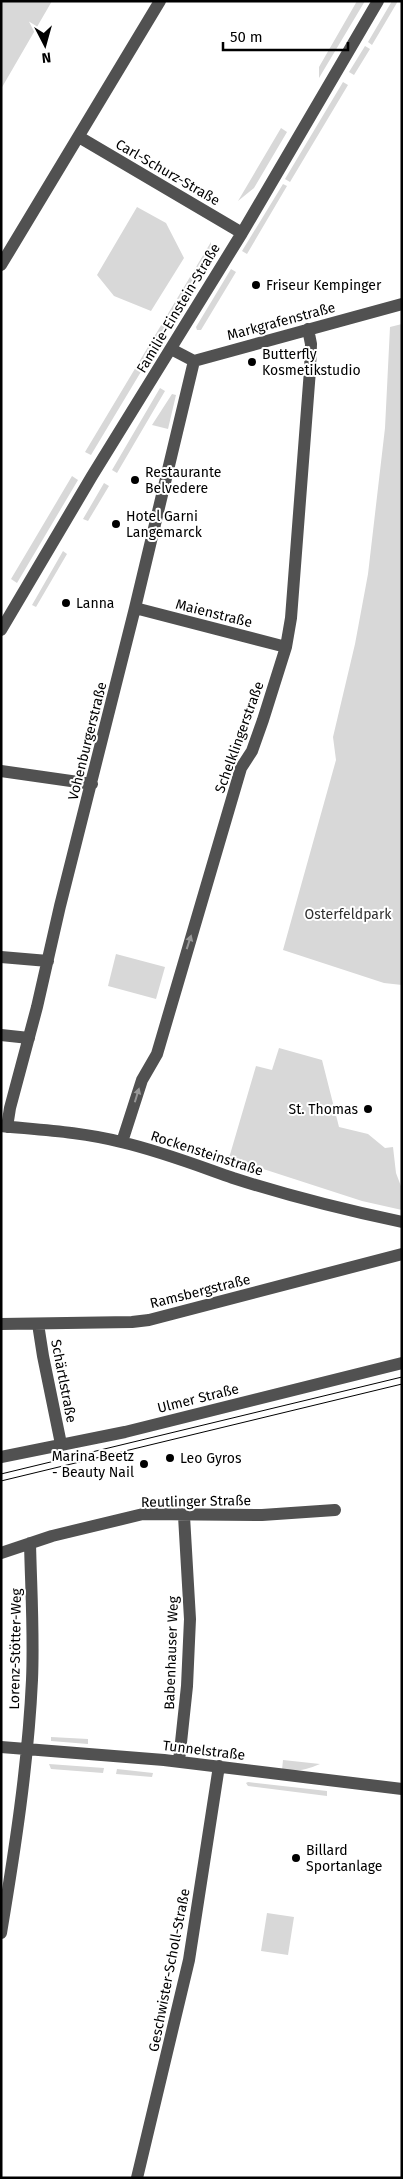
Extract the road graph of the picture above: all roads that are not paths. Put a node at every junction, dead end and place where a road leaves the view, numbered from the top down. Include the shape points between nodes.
1 (160, 1) edge
2 (378, 1) edge
3 (79, 137) junction
4 (242, 233) junction
5 (1, 265) edge
6 (402, 304) edge
7 (308, 329) junction
8 (171, 349) junction
9 (194, 361) junction
10 (135, 608) junction
11 (1, 630) edge
12 (286, 646) junction
13 (1, 772) edge
14 (92, 784) junction
15 (1, 957) edge
16 (48, 961) junction
17 (1, 1035) edge
18 (29, 1038) junction
19 (4, 1127) edge
20 (122, 1142) junction
21 (402, 1222) edge
22 (402, 1254) edge
23 (1, 1324) edge
24 (38, 1324) junction
25 (402, 1363) edge
26 (61, 1444) junction
27 (1, 1457) edge
28 (335, 1510) dead end
29 (184, 1516) junction
30 (30, 1543) junction
31 (1, 1553) edge
32 (1, 1747) edge
33 (28, 1749) junction
34 (179, 1761) junction
35 (219, 1766) junction
36 (402, 1789) edge
37 (1, 1933) edge
38 (137, 2178) edge

1 - 3 street
2 - 4 street, Familie-Einstein-Straße
3 - 4 street, Carl-Schurz-Straße
3 - 5 street
4 - 8 street, Familie-Einstein-Straße
6 - 7 street, Markgrafenstraße
7 - 9 street, Markgrafenstraße
7 - 12 street, Schelklingerstraße via 311,344 309,380 292,607
8 - 9 street
8 - 11 street, Familie-Einstein-Straße
9 - 10 street, Vohenburgerstraße
10 - 12 street, Maienstraße
10 - 14 street, Vohenburgerstraße
20 -> 12 street, Schelklingerstraße via 142,1080 156,1054 241,768 254,746
13 - 14 street
14 - 16 street, Vohenburgerstraße
15 - 16 street
16 - 18 street, Vohenburgerstraße
17 - 18 street
18 - 19 street, Vohenburgerstraße
19 - 20 street, Rockensteinstraße via 85,1134
20 - 21 street, Rockensteinstraße via 300,1198
22 - 24 street, Ramsbergstraße via 150,1320
23 - 24 street, Ramsbergstraße
24 - 26 street, Schärtlstraße
25 - 26 street, Ulmer Straße via 124,1432
26 - 27 street, Ulmer Straße
28 - 29 street, Reutlinger Straße
29 - 30 street, Reutlinger Straße via 143,1514
29 - 34 street, Babenhauser Weg via 190,1618
30 - 31 street, Reutlinger Straße
30 - 33 street, Lorenz-Stötter-Weg via 33,1648
32 - 33 street, Tunnelstraße
33 - 34 street, Tunnelstraße
33 - 37 street, Lorenz-Stötter-Weg
34 - 35 street, Tunnelstraße
35 - 36 street, Tunnelstraße
35 - 38 street, Geschwister-Scholl-Straße via 189,1960

